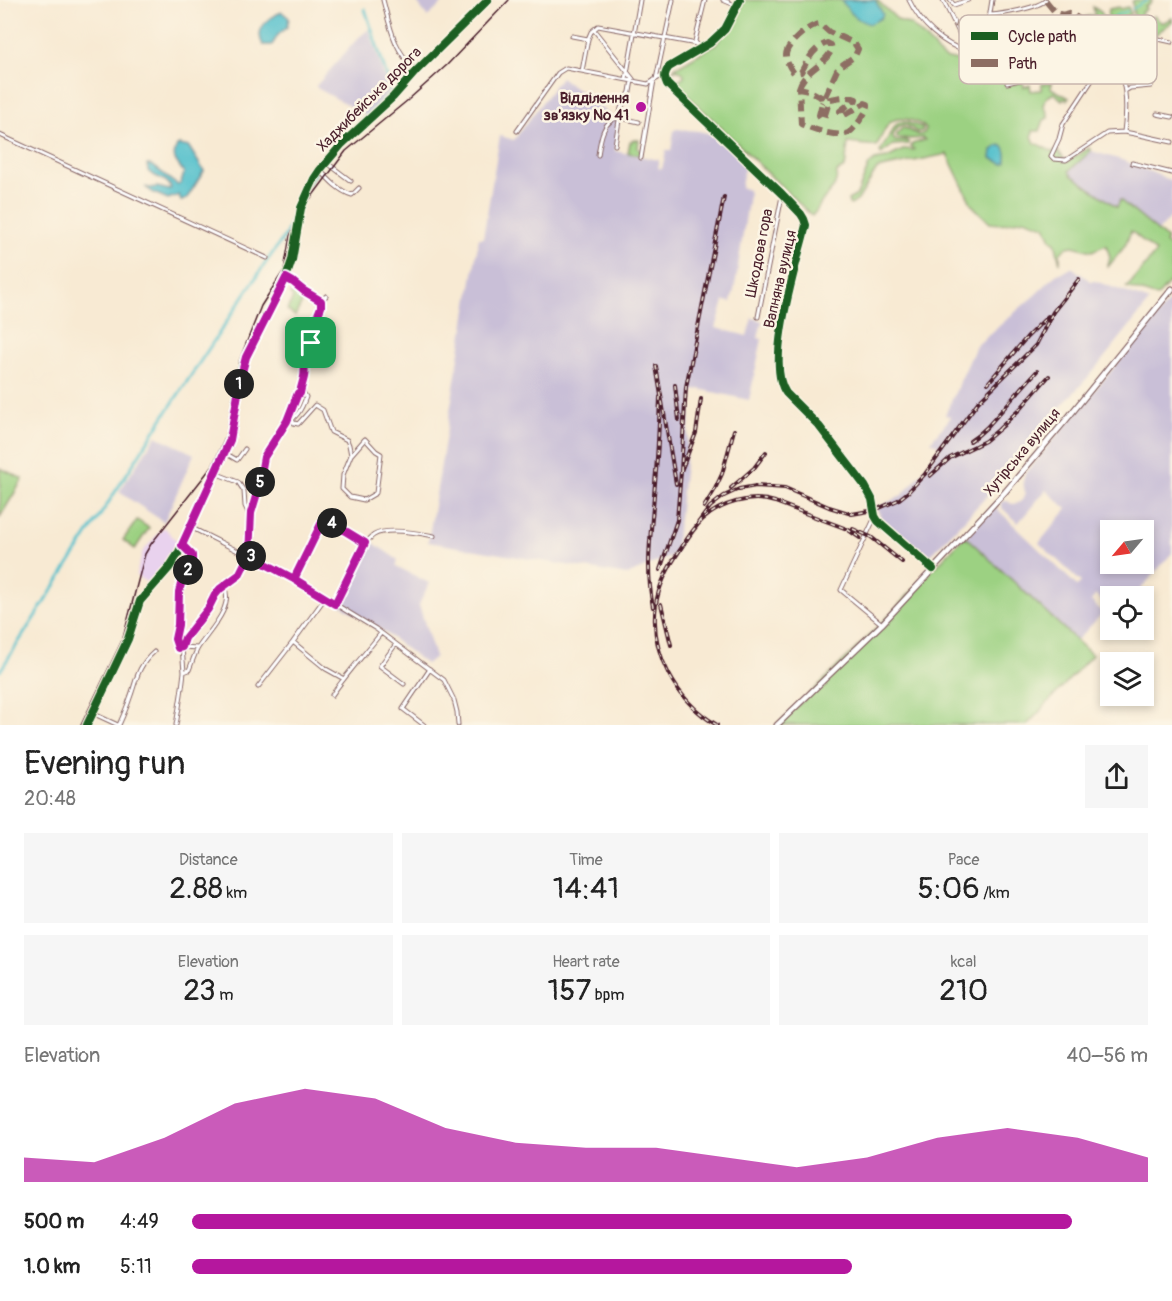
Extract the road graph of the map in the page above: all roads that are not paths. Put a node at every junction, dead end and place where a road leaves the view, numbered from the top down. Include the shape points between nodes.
1 (383, 0) edge
2 (488, 0) edge
3 (640, 0) edge
4 (673, 0) edge
5 (705, 0) edge
6 (723, 0) edge
7 (740, 0) edge
8 (909, 0) edge
9 (943, 0) edge
10 (950, 0) edge
11 (968, 0) edge
12 (992, 0) edge
13 (1046, 1) edge
14 (737, 6) junction
15 (990, 15) joint
16 (594, 30) junction
17 (634, 33) junction
18 (959, 33) edge
19 (572, 36) dead end
20 (665, 38) junction
21 (1157, 38) edge
22 (588, 39) junction
23 (1172, 42) edge
24 (698, 46) junction
25 (959, 49) edge
26 (416, 70) junction
27 (582, 71) junction
28 (627, 71) junction
29 (665, 74) junction
30 (626, 79) junction
31 (655, 79) junction
32 (633, 80) junction
33 (1090, 84) edge
34 (1123, 84) edge
35 (1152, 84) edge
36 (1125, 92) junction
37 (1157, 114) dead end
38 (1172, 117) edge
39 (619, 118) junction
40 (639, 122) dead end
41 (517, 131) dead end
42 (1124, 132) junction
43 (0, 135) edge
44 (1172, 142) edge
45 (615, 145) dead end
46 (598, 155) dead end
47 (641, 158) dead end
48 (326, 162) junction
49 (1132, 163) dead end
50 (320, 170) junction
51 (1172, 173) edge
52 (351, 181) dead end
53 (359, 188) dead end
54 (783, 194) junction
55 (267, 258) dead end
56 (286, 278) junction
57 (1172, 289) edge
58 (326, 296) dead end
59 (321, 301) junction
60 (758, 317) dead end
61 (300, 393) junction
62 (292, 420) junction
63 (284, 425) junction
64 (245, 449) dead end
65 (225, 453) junction
66 (351, 455) junction
67 (215, 473) junction
68 (875, 516) junction
69 (251, 519) junction
70 (190, 527) junction
71 (434, 536) dead end
72 (365, 543) junction
73 (182, 545) junction
74 (249, 555) junction
75 (933, 569) junction
76 (294, 579) junction
77 (224, 586) junction
78 (325, 598) junction
79 (335, 604) junction
80 (882, 624) junction
81 (381, 633) junction
82 (293, 642) junction
83 (396, 644) junction
84 (182, 647) junction
85 (198, 648) junction
86 (154, 652) dead end
87 (430, 669) junction
88 (184, 672) junction
89 (344, 679) junction
90 (404, 684) dead end
91 (258, 687) dead end
92 (332, 695) dead end
93 (92, 713) junction
94 (87, 725) edge
95 (119, 725) edge
96 (176, 725) edge
97 (424, 725) edge
98 (458, 725) edge
99 (777, 725) edge

1 - 26 street via 398,48
2 - 26 street, Хаджибейська дорога
3 - 17 street
4 - 20 street
5 - 24 street via 695,41
6 - 14 street
7 - 14 street
8 - 25 street via 931,30
9 - 18 street
10 - 11 street via 954,5
12 - 15 street
13 - 15 street
14 - 24 street via 725,29 710,43
16 - 17 street via 598,26
16 - 22 street
16 - 28 street
17 - 20 street
17 - 28 street
19 - 22 street
20 - 24 street
20 - 31 street
21 - 23 street
22 - 27 street
24 - 29 street via 673,63
26 - 48 street, Хаджибейська дорога
27 - 30 street
27 - 41 street via 566,68 558,73
28 - 30 street
28 - 32 street
29 - 31 street
29 - 54 street, Вапняна вулиця via 667,84
30 - 32 street
31 - 32 street via 648,84
31 - 47 street
32 - 39 street
33 - 42 street via 1063,124 1051,156 1066,160 1107,133
34 - 36 street
35 - 36 street
36 - 42 street
37 - 38 street
39 - 40 street
39 - 45 street
39 - 46 street via 605,126
42 - 44 street
43 - 55 street
48 - 50 street, Хаджибейська дорога
48 - 52 street
49 - 51 street
50 - 53 street via 347,194 352,195
50 - 56 street, Хаджибейська дорога via 300,208
54 - 60 street, Шкодова гора
54 - 68 street, Вапняна вулиця via 806,225 782,322 780,383 865,486
56 - 59 street
56 - 65 street, Хаджибейська дорога via 242,367
57 - 75 street, Хутірська вулиця via 1005,492
58 - 59 street
59 - 61 street via 311,343 304,353 305,375
61 - 62 street via 306,397
61 - 63 street
62 - 63 street
62 - 66 street via 298,424 315,405 323,410 331,432 350,444
63 - 69 street via 264,457
64 - 65 street via 237,460
65 - 67 street, Хаджибейська дорога
66 - 66 street via 342,489 350,497 364,500 376,494 381,454 365,439
67 - 69 street via 238,482 244,490
67 - 70 street, Хаджибейська дорога
68 - 75 street
68 - 80 street via 841,590
69 - 74 street
70 - 73 street, Хаджибейська дорога
70 - 74 street
71 - 72 street via 391,531 375,534
72 - 76 street via 324,518
72 - 79 street
73 - 84 street via 192,555 192,561 179,592 175,639 178,648
73 - 93 street, Хаджибейська дорога via 140,601 128,639
74 - 76 street
74 - 77 street via 241,573
75 - 80 street, Хутірська вулиця
76 - 78 street
77 - 84 street
77 - 85 street via 227,594 219,620
78 - 79 street
78 - 82 street
79 - 81 street
80 - 99 street, Хутірська вулиця
81 - 83 street
81 - 89 street
82 - 89 street
82 - 91 street
83 - 87 street
83 - 90 street via 380,666
84 - 85 street
84 - 88 street
85 - 88 street via 189,670
86 - 95 street via 141,666
87 - 97 street via 404,709
87 - 98 street via 450,690
88 - 96 street
89 - 92 street
93 - 94 street, Хаджибейська дорога
93 - 95 street

